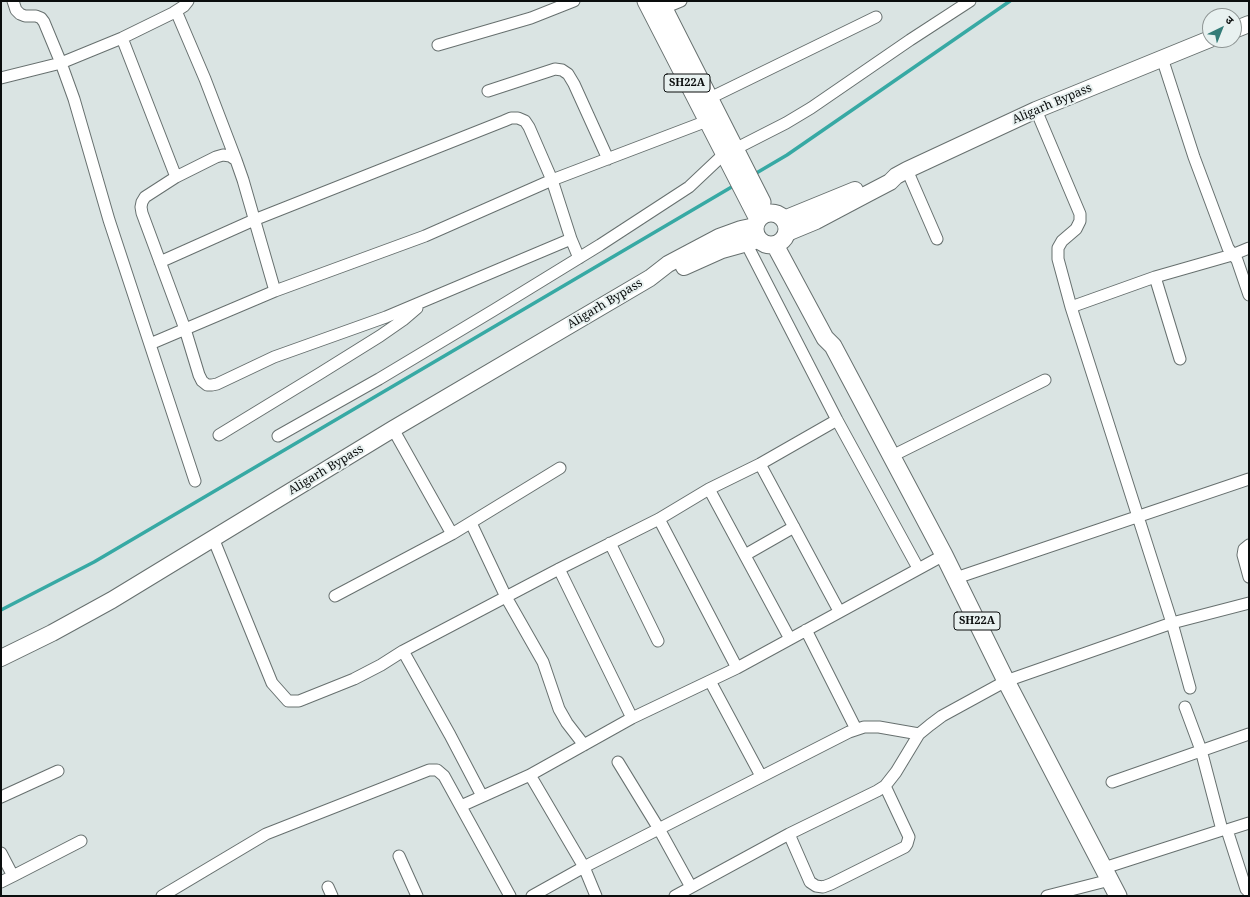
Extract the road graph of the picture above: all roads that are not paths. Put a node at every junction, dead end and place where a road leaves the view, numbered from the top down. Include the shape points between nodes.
1 (12, 1) edge
2 (188, 1) edge
3 (574, 1) edge
4 (646, 1) edge
5 (681, 1) edge
6 (970, 1) edge
7 (662, 5) edge
8 (176, 11) junction
9 (876, 17) dead end
10 (122, 38) junction
11 (1202, 42) edge
12 (438, 45) dead end
13 (1162, 58) junction
14 (62, 63) junction
15 (1, 78) edge
16 (488, 91) dead end
17 (710, 98) junction
18 (1036, 110) junction
19 (707, 121) junction
20 (732, 158) junction
21 (608, 159) junction
22 (236, 160) junction
23 (902, 173) junction
24 (176, 177) junction
25 (552, 180) junction
26 (254, 220) junction
27 (757, 221) junction
28 (782, 234) junction
29 (571, 239) junction
30 (937, 239) dead end
31 (1249, 248) edge
32 (1232, 255) junction
33 (579, 258) junction
34 (160, 262) junction
35 (1155, 278) junction
36 (275, 291) junction
37 (1249, 295) edge
38 (425, 301) junction
39 (1071, 307) junction
40 (185, 329) junction
41 (150, 344) junction
42 (1180, 359) dead end
43 (1044, 380) dead end
44 (837, 420) junction
45 (393, 429) junction
46 (219, 435) dead end
47 (278, 436) dead end
48 (892, 456) junction
49 (760, 464) junction
50 (560, 468) dead end
51 (1249, 478) edge
52 (195, 481) dead end
53 (709, 489) junction
54 (1137, 516) junction
55 (659, 519) junction
56 (471, 523) junction
57 (794, 527) junction
58 (452, 534) junction
59 (212, 538) junction
60 (610, 543) junction
61 (1249, 545) edge
62 (745, 555) junction
63 (944, 555) junction
64 (918, 568) junction
65 (559, 569) junction
66 (1249, 577) edge
67 (956, 578) junction
68 (335, 596) dead end
69 (506, 597) junction
70 (1249, 603) edge
71 (839, 611) junction
72 (1172, 623) junction
73 (806, 630) junction
74 (790, 638) junction
75 (658, 641) dead end
76 (403, 650) junction
77 (1, 658) edge
78 (738, 668) junction
79 (710, 681) junction
80 (1006, 681) junction
81 (1190, 688) dead end
82 (1185, 707) dead end
83 (632, 718) junction
84 (856, 729) junction
85 (919, 734) junction
86 (1249, 734) edge
87 (584, 745) junction
88 (1201, 750) junction
89 (618, 762) dead end
90 (58, 771) dead end
91 (530, 775) junction
92 (762, 776) junction
93 (1112, 782) dead end
94 (885, 786) junction
95 (482, 796) junction
96 (1, 797) edge
97 (461, 806) junction
98 (1249, 823) edge
99 (659, 829) junction
100 (1225, 830) junction
101 (789, 834) junction
102 (81, 841) dead end
103 (1, 853) edge
104 (400, 856) dead end
105 (584, 867) junction
106 (1107, 874) junction
107 (13, 876) junction
108 (1, 882) edge
109 (691, 887) junction
110 (1249, 892) edge
111 (162, 896) edge
112 (417, 896) edge
113 (510, 896) edge
114 (532, 896) edge
115 (596, 896) edge
116 (675, 896) edge
117 (1047, 896) edge
118 (1118, 896) edge

1 - 14 street via 20,14 41,18
2 - 8 street
3 - 12 street via 531,18
4 - 19 main road, SH22A
5 - 7 street
6 - 20 street
7 - 17 main road, SH22A
8 - 10 street
8 - 22 street
9 - 17 street
10 - 14 street
10 - 24 street
11 - 13 main road, Aligarh Bypass
13 - 18 main road, Aligarh Bypass
13 - 32 street via 1194,157
14 - 15 street
14 - 41 street via 109,220
16 - 21 street via 555,69 562,70 574,84
17 - 20 main road, SH22A
18 - 23 main road, Aligarh Bypass
18 - 39 street via 1080,214 1076,229 1058,248 1058,259
19 - 20 main road, SH22A
19 - 21 street
20 - 27 main road, SH22A
20 - 33 street
21 - 25 street
22 - 24 street via 222,155
22 - 26 street
23 - 28 main road, Aligarh Bypass via 882,179
23 - 30 street
24 - 34 street via 149,193 141,207
25 - 26 street via 529,127 525,121 511,118
25 - 29 street
25 - 36 street via 425,236
26 - 34 street
26 - 36 street
27 - 28 main road via 771,213 778,214
27 - 28 main road via 764,244 771,246
27 - 44 street
27 - 45 main road, Aligarh Bypass via 719,237 668,264 650,278
28 - 48 main road, SH22A via 825,338 833,346
29 - 33 street
29 - 38 street
31 - 32 street
32 - 35 street
32 - 37 street via 1237,260
33 - 47 street via 392,371
34 - 40 street
35 - 39 street
35 - 42 street
36 - 40 street
38 - 40 street via 274,357 212,385 207,384 199,375
38 - 46 street via 380,336
39 - 54 street
40 - 41 street
41 - 52 street
43 - 48 street
44 - 49 street
44 - 64 street
45 - 58 street
45 - 59 main road, Aligarh Bypass
48 - 63 main road, SH22A
49 - 53 street
49 - 57 street
50 - 56 street
51 - 54 street
53 - 55 street
53 - 62 street
54 - 67 street
54 - 72 street
55 - 60 street
55 - 78 street
56 - 58 street
56 - 69 street
57 - 62 street
57 - 71 street
58 - 68 street
59 - 76 street via 272,683 288,701 299,702 354,679
59 - 77 main road, Aligarh Bypass via 92,612
60 - 65 street
60 - 75 street
61 - 66 street via 1244,549 1243,555
62 - 74 street
63 - 64 street
63 - 67 main road, SH22A
64 - 71 street
65 - 69 street
65 - 83 street
67 - 80 main road, SH22A
69 - 76 street
69 - 87 street via 543,662 559,709
70 - 72 street
71 - 73 street
72 - 80 street
72 - 81 street
73 - 74 street
73 - 84 street
74 - 78 street
76 - 95 street
78 - 79 street
79 - 83 street
79 - 92 street
80 - 85 street via 942,716
80 - 106 main road, SH22A
82 - 88 street
83 - 87 street
84 - 85 street via 879,727
84 - 92 street
85 - 94 street
86 - 88 street
87 - 91 street
88 - 93 street
88 - 100 street
89 - 99 street
90 - 96 street
91 - 95 street
91 - 105 street
92 - 99 street
94 - 101 street
94 - 101 street via 909,837 907,844 831,884 823,887 810,882
95 - 97 street
97 - 111 street via 444,776 438,770 430,770 266,834
97 - 113 street
98 - 100 street
99 - 105 street
99 - 109 street
100 - 106 street
100 - 110 street
101 - 109 street
102 - 107 street
103 - 107 street
104 - 112 street
105 - 114 street
105 - 115 street
106 - 117 street
106 - 118 main road, SH22A
107 - 108 street
109 - 116 street

